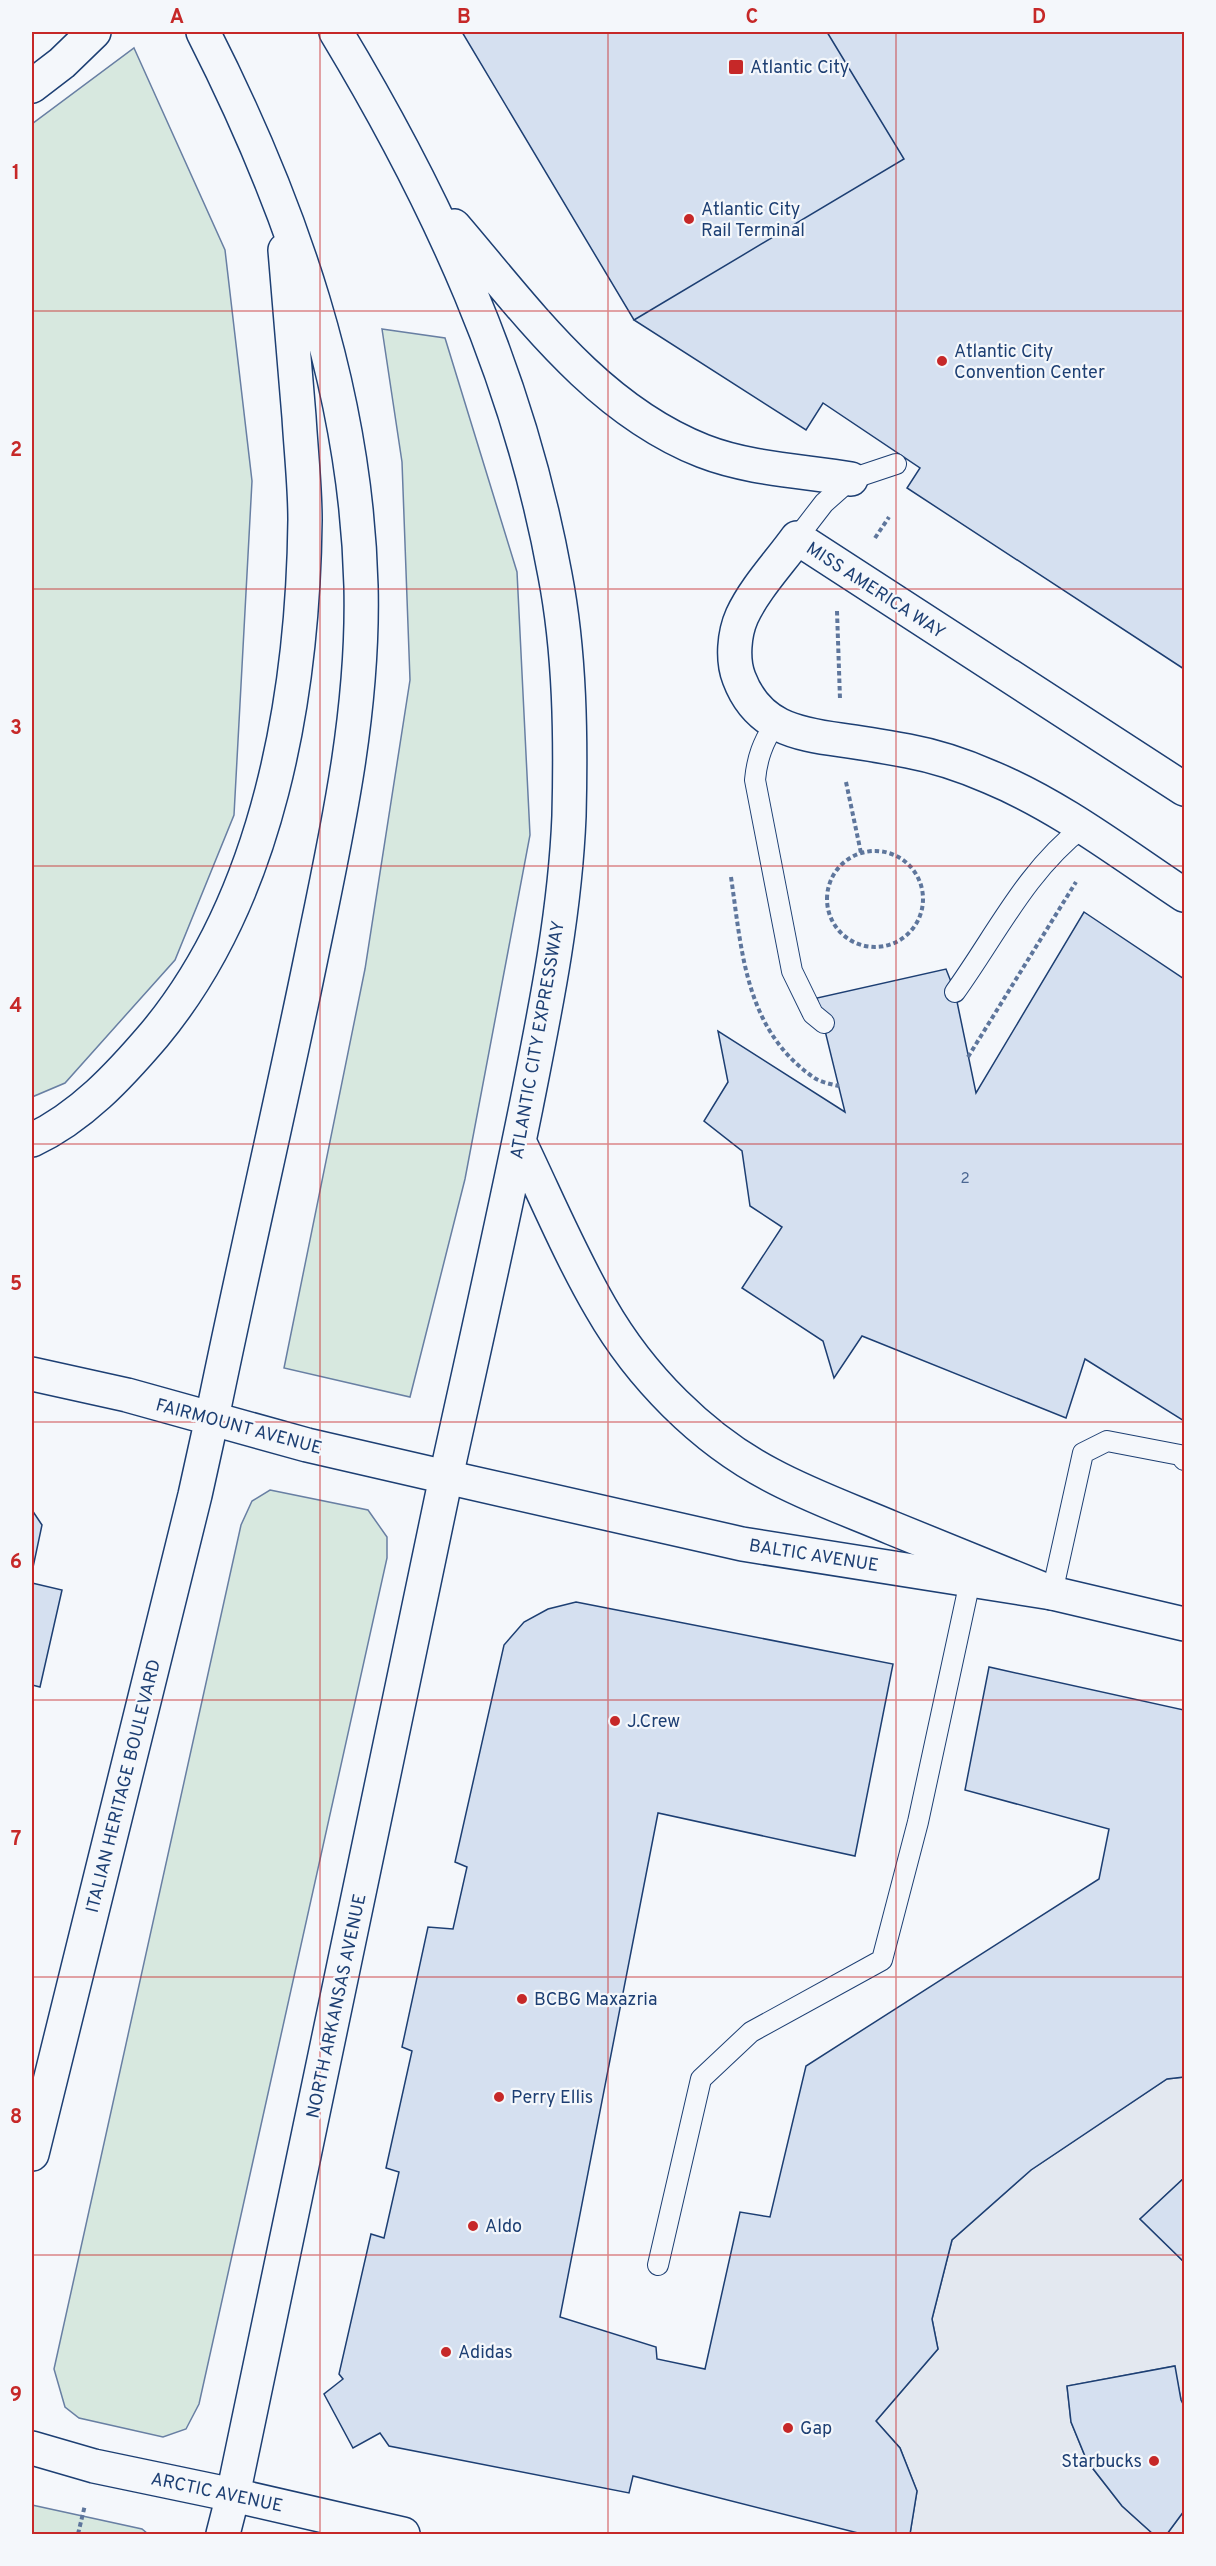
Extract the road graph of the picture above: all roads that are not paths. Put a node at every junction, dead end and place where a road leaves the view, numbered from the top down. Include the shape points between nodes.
1 (94, 32) edge
2 (203, 32) edge
3 (336, 32) edge
4 (32, 86) edge
5 (428, 195) junction
6 (282, 206) junction
7 (896, 464) dead end
8 (851, 479) junction
9 (797, 538) junction
10 (775, 724) junction
11 (1185, 789) edge
12 (1083, 827) junction
13 (1185, 895) edge
14 (955, 992) dead end
15 (824, 1023) dead end
16 (32, 1140) edge
17 (519, 1141) junction
18 (32, 1374) edge
19 (212, 1418) junction
20 (1185, 1460) edge
21 (446, 1477) junction
22 (970, 1581) junction
23 (1052, 1593) junction
24 (1185, 1624) edge
25 (32, 2154) edge
26 (658, 2265) dead end
27 (32, 2448) edge
28 (233, 2495) junction
29 (223, 2535) edge
30 (402, 2535) edge

1 - 4 main road
2 - 6 main road
3 - 5 main road, ATLANTIC CITY EXPRESSWAY
5 - 8 main road via 572,361 628,409 704,451
5 - 17 main road, ATLANTIC CITY EXPRESSWAY via 493,344 518,419 556,578 565,658 569,818 562,896 553,974
6 - 16 main road via 305,518 298,645 276,776 241,888 206,960 172,1014 110,1084
6 - 19 main road via 331,357 346,431 358,532 360,666 353,743 339,824
7 - 8 lane
8 - 9 lane via 824,503
9 - 10 main road, MISS AMERICA WAY via 752,599 736,634 737,673 745,694
9 - 11 main road, MISS AMERICA WAY
10 - 12 main road, MISS AMERICA WAY via 815,737 911,751 960,766 1025,793
10 - 15 lane via 762,746 755,780 792,971 813,1014
12 - 13 main road, MISS AMERICA WAY
12 - 14 lane via 1062,843 1030,879
17 - 21 main road, ATLANTIC CITY EXPRESSWAY
17 - 23 main road via 601,1309 649,1375 707,1431 770,1475 812,1495
18 - 19 main road, FAIRMOUNT AVENUE
19 - 21 main road, FAIRMOUNT AVENUE
19 - 25 main road, ITALIAN HERITAGE BOULEVARD
20 - 23 lane via 1180,1455 1107,1441 1083,1453
21 - 22 main road, BALTIC AVENUE via 742,1544
21 - 28 main road, NORTH ARKANSAS AVENUE
22 - 23 main road, BALTIC AVENUE
22 - 26 lane via 918,1822 882,1960 751,2032 701,2079
23 - 24 main road, BALTIC AVENUE
27 - 28 main road, ARCTIC AVENUE via 94,2466
28 - 29 main road, NORTH ARKANSAS AVENUE
28 - 30 main road, ARCTIC AVENUE

